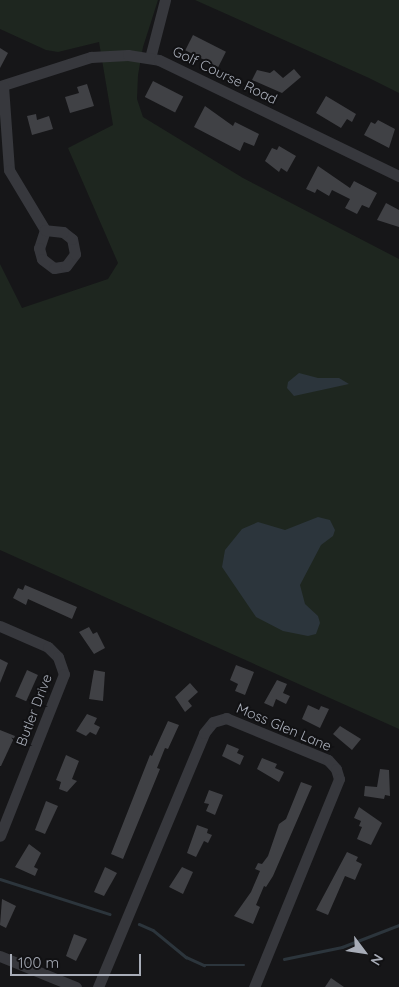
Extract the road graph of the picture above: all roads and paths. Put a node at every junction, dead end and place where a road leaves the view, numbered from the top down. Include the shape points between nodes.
1 (165, 0) edge
2 (150, 58) junction
3 (2, 86) edge
4 (399, 176) edge
5 (45, 230) dead end
6 (0, 626) edge
7 (0, 803) edge
8 (12, 808) junction
9 (0, 836) edge
10 (0, 956) edge
11 (76, 987) edge
12 (98, 987) edge
13 (254, 987) edge

1 - 2 street
2 - 3 street, Golf Course Road via 115,55 91,58
2 - 4 street, Golf Course Road via 183,70
3 - 5 street via 9,170
6 - 8 street, Butler Drive via 48,647 58,657 64,674
7 - 8 street
8 - 9 street, Butler Drive
10 - 11 street
12 - 13 street, Moss Glen Lane via 204,733 213,722 226,718 328,760 339,779

